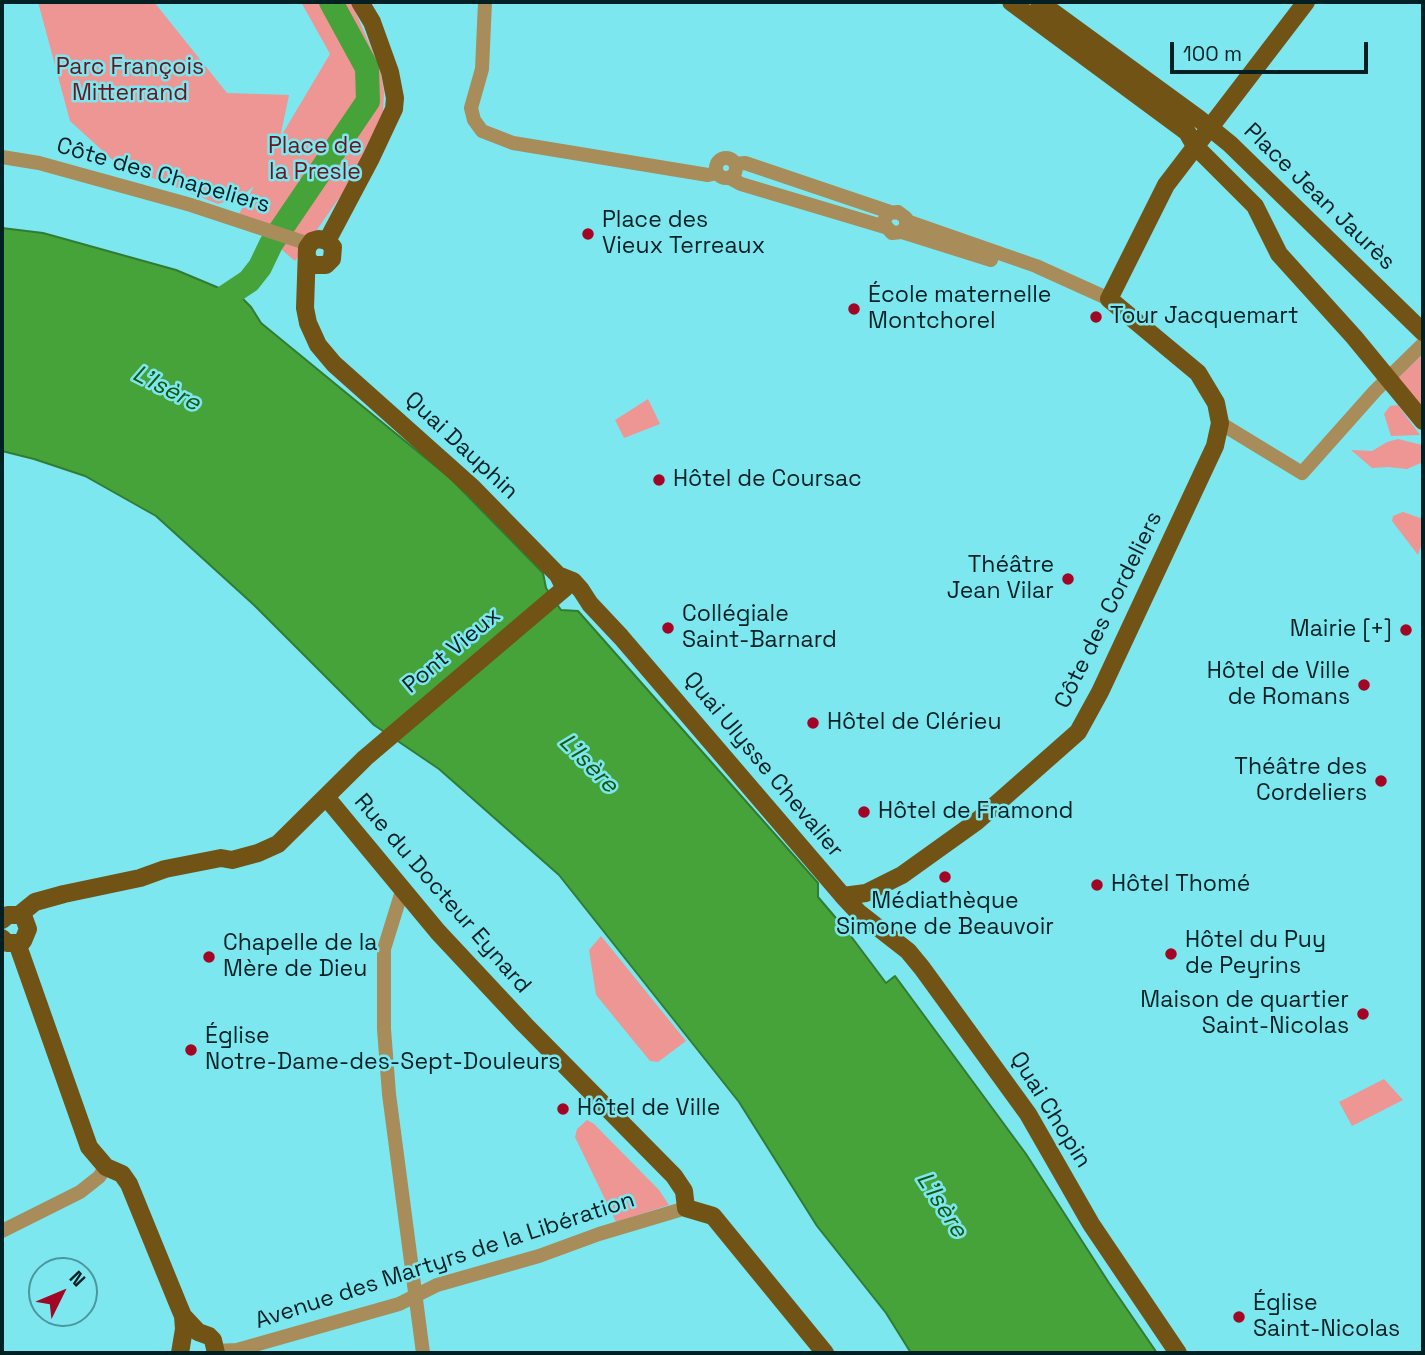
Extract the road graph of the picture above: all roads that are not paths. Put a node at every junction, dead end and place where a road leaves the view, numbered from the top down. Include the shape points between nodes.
1 (360, 2) edge
2 (485, 2) edge
3 (1011, 2) edge
4 (1040, 2) edge
5 (1306, 2) edge
6 (1210, 128) junction
7 (1195, 146) junction
8 (2, 157) edge
9 (727, 172) junction
10 (890, 212) junction
11 (904, 226) junction
12 (885, 228) junction
13 (316, 252) junction
14 (1109, 299) junction
15 (1423, 331) edge
16 (1423, 344) edge
17 (1388, 377) junction
18 (1423, 421) edge
19 (1220, 423) junction
20 (561, 585) junction
21 (326, 797) junction
22 (402, 891) junction
23 (866, 892) junction
24 (843, 896) junction
25 (862, 916) junction
26 (10, 917) edge
27 (9, 941) edge
28 (115, 1171) junction
29 (686, 1208) junction
30 (2, 1231) edge
31 (416, 1296) junction
32 (187, 1342) edge
33 (216, 1352) edge
34 (423, 1353) edge
35 (825, 1353) edge
36 (1178, 1353) edge

1 - 13 main road via 390,72 394,109
2 - 9 street via 482,69 471,108 482,131 513,143 708,175
3 - 7 main road via 1187,132
4 - 6 main road, Place Jean Jaurès
5 - 6 main road
6 - 7 main road
6 - 15 main road, Place Jean Jaurès via 1254,165
7 - 14 main road via 1166,185
7 - 17 main road via 1248,197 1279,254
8 - 13 street, Côte des Chapeliers via 195,206 290,237
9 - 10 street via 745,163
9 - 12 street via 741,184
10 - 11 street via 900,212
10 - 12 street via 884,218
11 - 12 street via 892,233
11 - 14 street via 1023,270 1036,266
13 - 20 main road, Quai Dauphin via 306,296 308,323 318,345 474,488
14 - 19 main road via 1198,373 1216,403
16 - 17 street
17 - 18 main road
17 - 19 street via 1302,473
19 - 23 main road, Côte des Cordeliers via 1215,446 1078,732 976,822 902,875
20 - 21 main road, Pont Vieux
20 - 24 main road, Quai Ulysse Chevalier via 590,604 630,647
21 - 22 main road, Rue du Docteur Eynard
21 - 26 main road, Pont Vieux via 270,848 64,894 35,902
22 - 29 main road, Rue du Docteur Eynard via 517,1017 674,1176 684,1191
22 - 31 street via 384,949 384,1029
23 - 24 main road, Côte des Cordeliers
23 - 25 main road
24 - 25 main road, Quai Ulysse Chevalier
25 - 36 main road, Quai Chopin via 908,951 1028,1114 1091,1224
26 - 27 main road via 24,918 28,929 27,935
27 - 28 main road via 89,1147
28 - 30 street
28 - 32 main road via 129,1184 183,1316
29 - 31 street, Avenue des Martyrs de la Libération via 437,1285
29 - 35 main road via 713,1216
31 - 33 street, Avenue des Martyrs de la Libération via 237,1350
31 - 34 street
32 - 33 main road via 204,1333 213,1340

